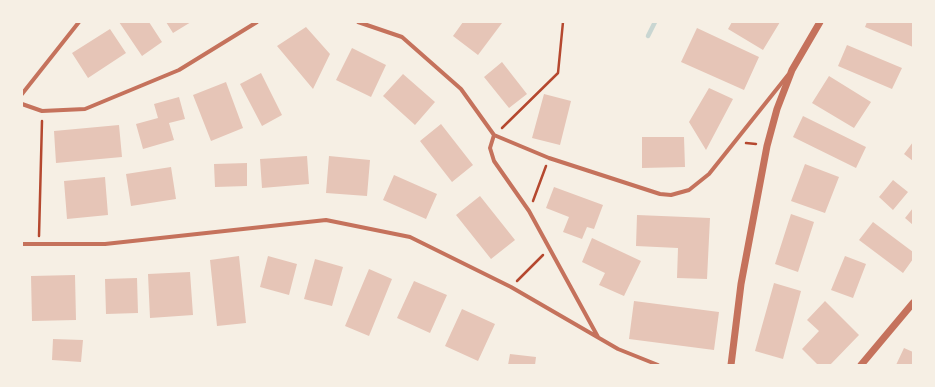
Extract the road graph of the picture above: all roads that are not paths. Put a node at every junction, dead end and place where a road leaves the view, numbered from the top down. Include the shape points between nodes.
1 (79, 22) edge
2 (257, 22) edge
3 (358, 22) edge
4 (820, 22) edge
5 (792, 70) junction
6 (22, 94) edge
7 (22, 104) edge
8 (494, 135) junction
9 (22, 244) edge
10 (913, 303) edge
11 (598, 338) junction
12 (658, 365) edge
13 (731, 365) edge
14 (861, 365) edge

1 - 6 street
2 - 7 street via 179,70 85,109 42,111
3 - 8 street via 402,38 461,89
4 - 5 street
5 - 8 street via 709,174 689,190 671,195 660,194 549,158
5 - 13 street via 777,109 767,146 742,284
8 - 11 street via 490,148 494,161 529,211
9 - 11 street via 105,244 326,220 410,237 511,287
10 - 14 street
11 - 12 street

